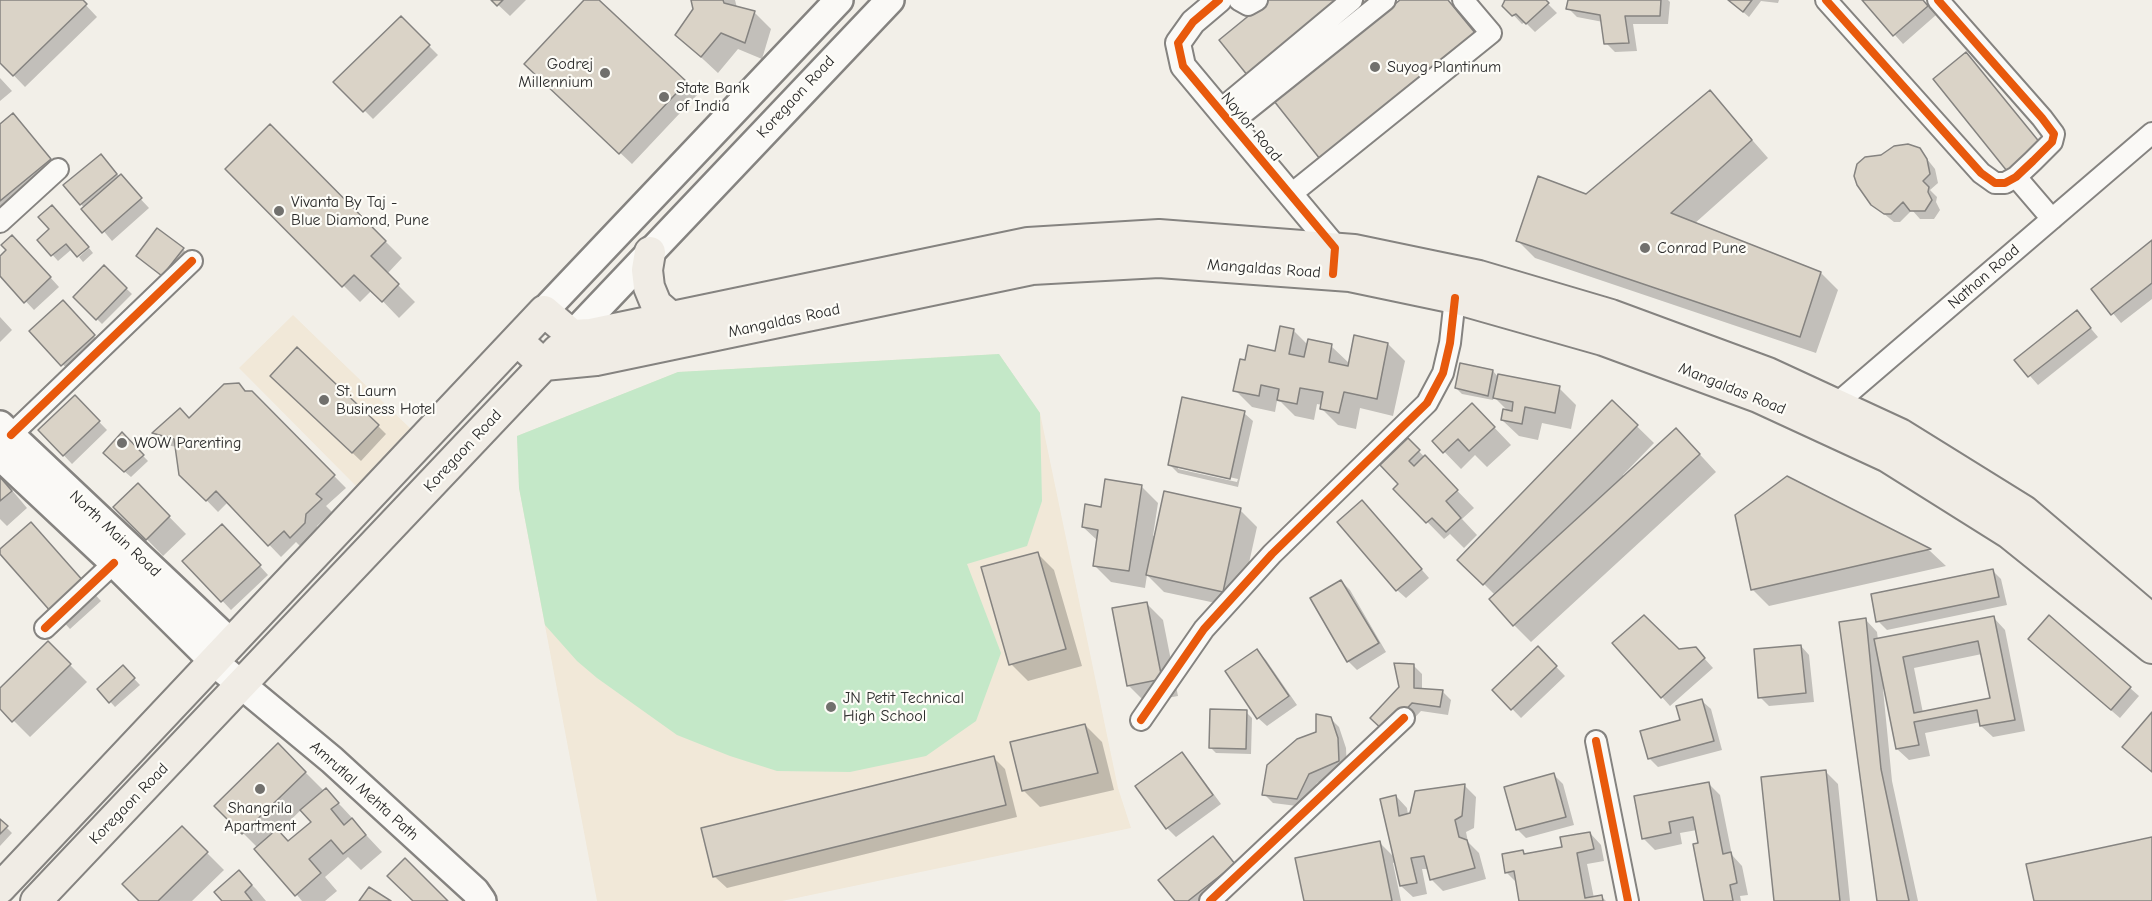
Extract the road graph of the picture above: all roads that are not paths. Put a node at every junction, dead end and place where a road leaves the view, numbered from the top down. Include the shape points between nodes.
1 (890, 0) edge
2 (1219, 0) edge
3 (1239, 0) edge
4 (1257, 0) edge
5 (1352, 0) edge
6 (1385, 0) edge
7 (1463, 0) edge
8 (1826, 0) edge
9 (1938, 0) edge
10 (826, 4) edge
11 (1226, 117) junction
12 (2152, 133) edge
13 (58, 169) dead end
14 (2016, 177) junction
15 (1290, 195) junction
16 (2052, 219) junction
17 (0, 222) edge
18 (650, 252) junction
19 (192, 261) dead end
20 (1334, 261) junction
21 (1455, 298) junction
22 (544, 311) junction
23 (671, 317) junction
24 (572, 335) junction
25 (518, 341) junction
26 (544, 365) junction
27 (1831, 416) junction
28 (4, 439) edge
29 (114, 563) junction
30 (2152, 620) edge
31 (45, 628) dead end
32 (2152, 648) edge
33 (222, 652) junction
34 (242, 686) junction
35 (1404, 718) dead end
36 (1141, 720) dead end
37 (1596, 741) dead end
38 (0, 888) edge
39 (36, 901) edge
40 (482, 901) edge
41 (1210, 901) edge
42 (1628, 901) edge

1 - 18 main road, Koregaon Road
2 - 11 street, Naylor Road via 1193,22 1178,43 1183,66
3 - 4 street via 1248,5
5 - 11 street
6 - 11 street
7 - 15 street via 1491,33
8 - 14 street via 1981,173 1995,183
9 - 14 street via 2054,134 2052,142
10 - 22 main road
11 - 15 street, Naylor Road
12 - 16 street, Nathan Road
13 - 17 street
14 - 16 street
15 - 20 street, Naylor Road
16 - 27 street, Nathan Road
18 - 23 main road via 649,287 656,304
18 - 24 main road, Koregaon Road
19 - 28 street
20 - 21 main road, Mangaldas Road via 1350,276
20 - 23 main road, Mangaldas Road via 1159,236 1028,243
20 - 26 main road, Mangaldas Road via 1159,262 1032,269 596,360
20 - 27 main road, Mangaldas Road via 1354,250 1479,276 1611,315 1768,373
21 - 27 main road, Mangaldas Road via 1603,340 1758,397
21 - 36 street via 1443,373 1427,403 1272,554 1204,628
22 - 24 main road
22 - 25 main road
23 - 24 main road, Mangaldas Road
24 - 26 main road, Koregaon Road
25 - 26 main road
25 - 33 main road
26 - 34 main road, Koregaon Road
27 - 30 main road, Mangaldas Road via 1900,434 2024,511
27 - 32 main road, Mangaldas Road via 2005,531
28 - 29 main road, North Main Road
28 - 33 main road, North Main Road
29 - 31 street
29 - 33 main road, North Main Road
33 - 34 main road, Amrutlal Mehta Path
33 - 38 main road
34 - 39 main road, Koregaon Road
34 - 40 main road, Amrutlal Mehta Path via 332,760
35 - 41 street
37 - 42 street

